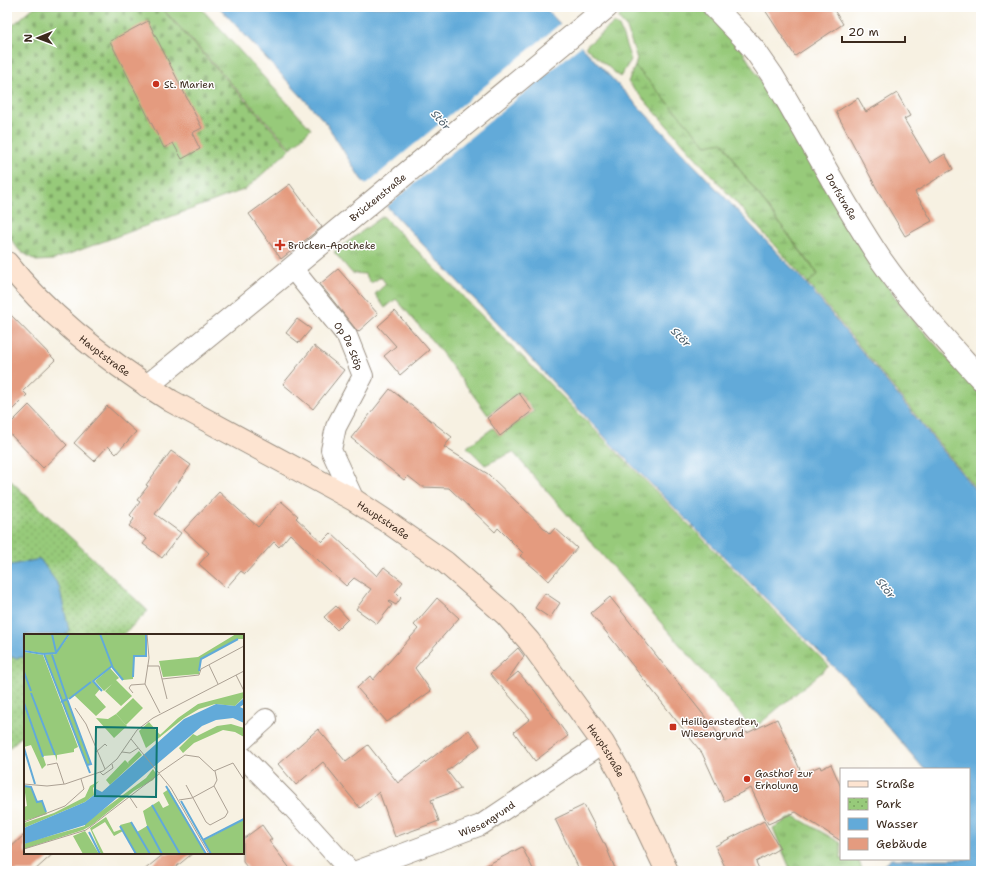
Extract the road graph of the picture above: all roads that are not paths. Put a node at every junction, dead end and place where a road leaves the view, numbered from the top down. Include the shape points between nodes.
1 (714, 7) edge
2 (602, 11) edge
3 (7, 263) edge
4 (292, 268) junction
5 (981, 379) edge
6 (147, 386) junction
7 (354, 500) junction
8 (266, 718) dead end
9 (244, 739) edge
10 (603, 743) junction
11 (244, 758) edge
12 (350, 871) edge
13 (357, 871) edge
14 (666, 871) edge

1 - 5 street, Dorfstraße via 747,41 772,75 860,228 882,261 906,294
2 - 4 street, Brückenstraße
3 - 6 main road, Hauptstraße via 25,286 90,345
4 - 6 street, Brückenstraße
4 - 7 street, Op De Stöp via 347,336 363,376 336,427 331,450
6 - 7 main road, Hauptstraße
7 - 10 main road, Hauptstraße via 445,562 506,615 529,641
8 - 9 street
10 - 13 street, Wiesengrund via 481,825
10 - 14 main road, Hauptstraße via 621,774
11 - 12 street

